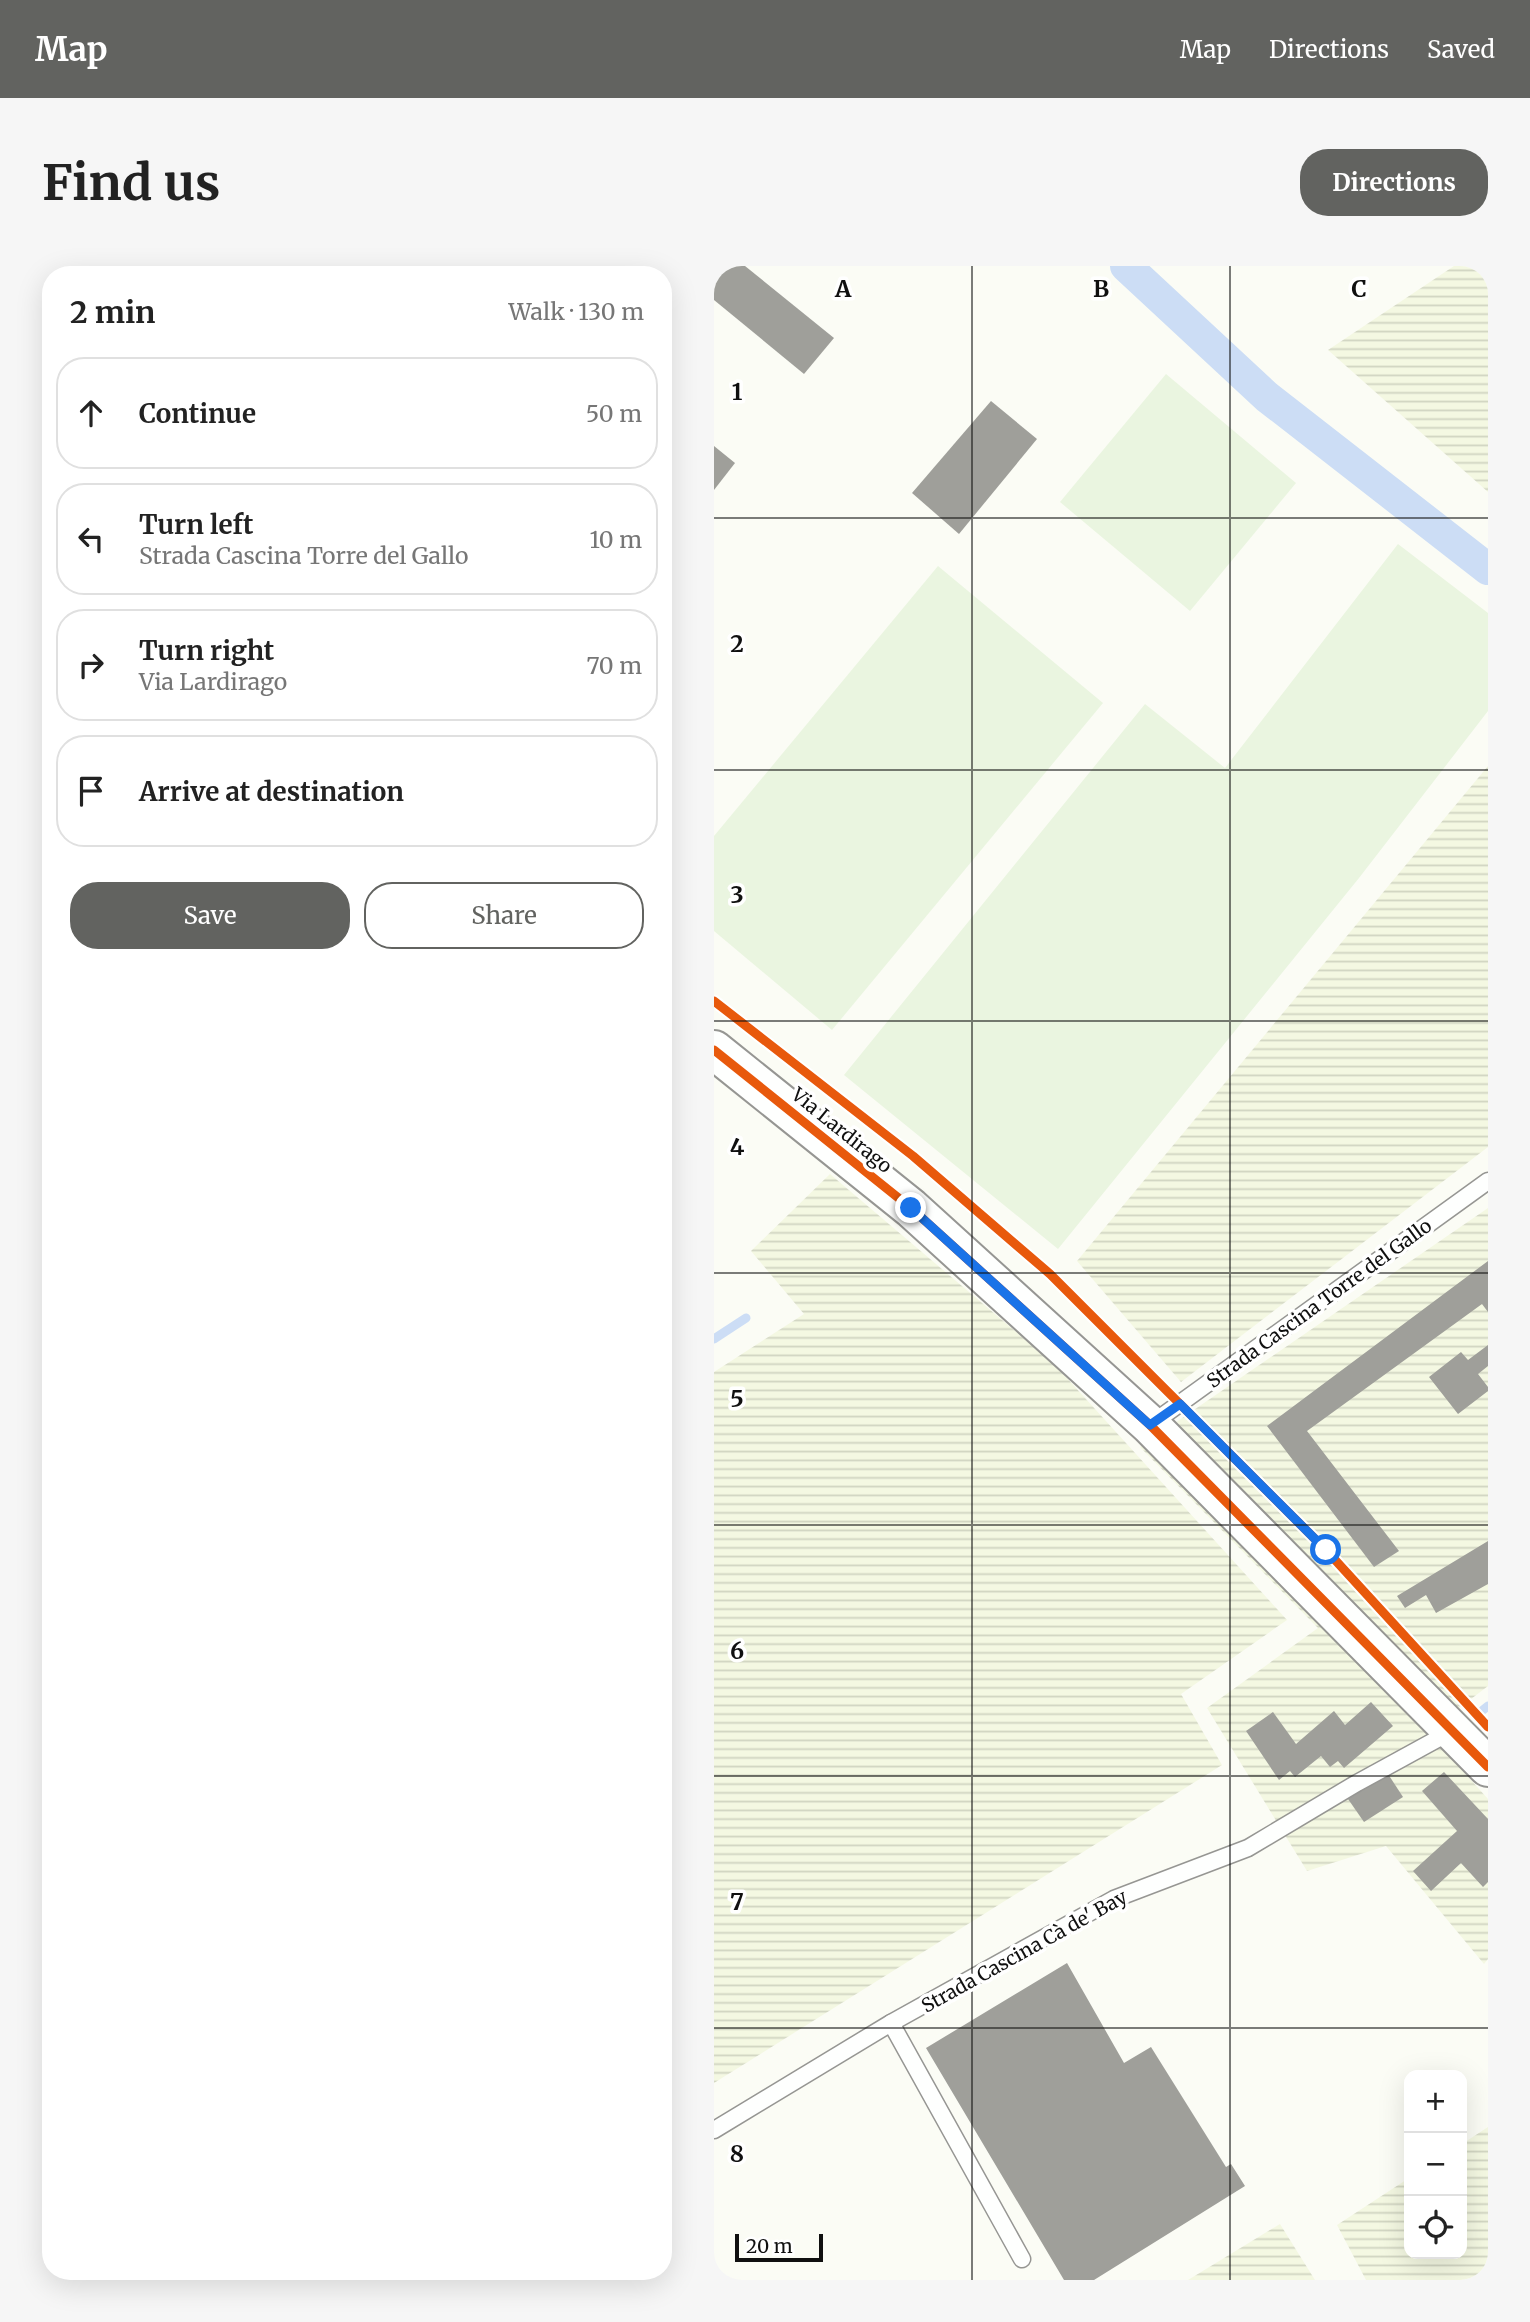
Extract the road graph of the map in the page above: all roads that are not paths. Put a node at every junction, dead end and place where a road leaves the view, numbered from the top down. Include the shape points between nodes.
1 (714, 1050) edge
2 (1488, 1181) edge
3 (1150, 1425) junction
4 (1454, 1730) junction
5 (1488, 1767) edge
6 (891, 2023) junction
7 (714, 2130) edge
8 (1022, 2259) dead end

1 - 3 street, Via Lardirago via 911,1208
2 - 3 lane, Strada Cascina Torre del Gallo
3 - 4 street, Via Lardirago
4 - 5 street, Via Lardirago
4 - 6 lane, Strada Cascina Cà de' Bay via 1248,1849 1114,1899
6 - 7 lane, Strada Cascina Cà de' Bay
6 - 8 lane

